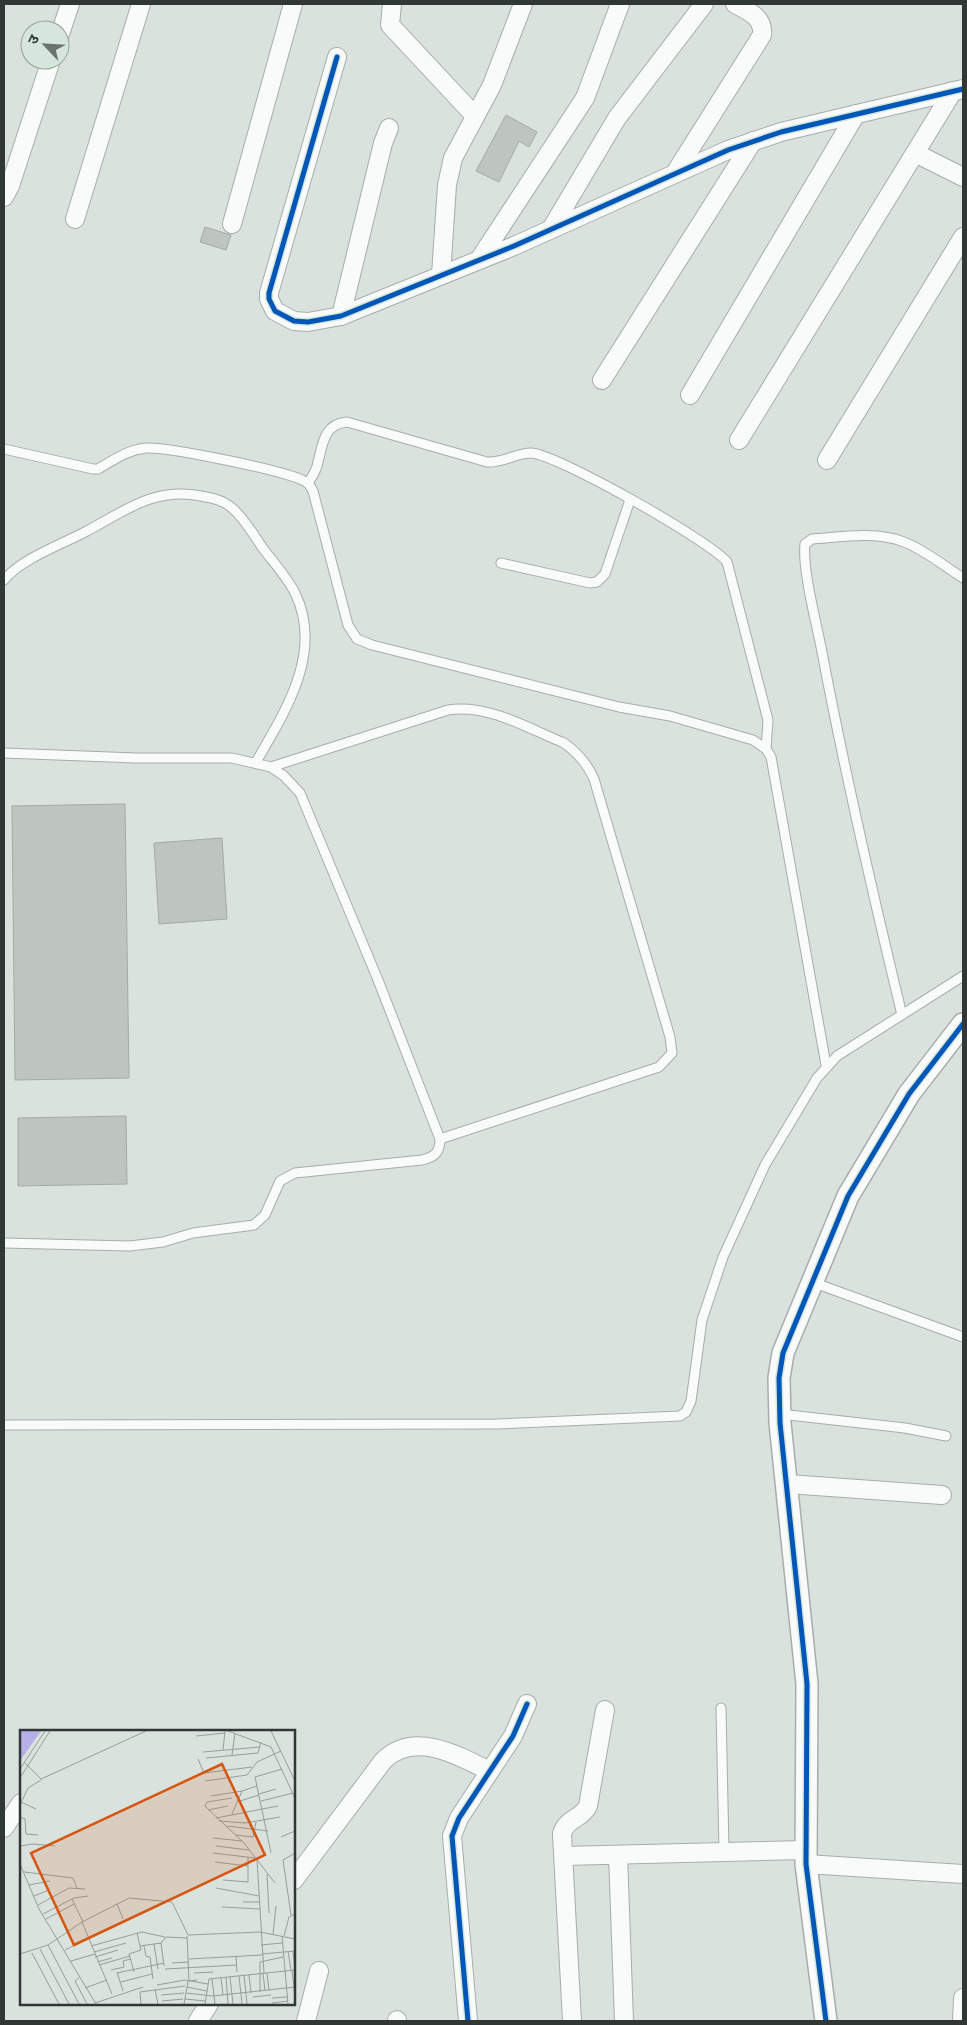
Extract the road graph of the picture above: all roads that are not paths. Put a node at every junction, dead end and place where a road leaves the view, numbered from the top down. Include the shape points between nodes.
1 (70, 4) edge
2 (141, 4) edge
3 (293, 4) edge
4 (392, 4) edge
5 (522, 4) edge
6 (620, 4) edge
7 (704, 4) edge
8 (734, 4) edge
9 (65, 20) edge
10 (337, 57) dead end
11 (48, 70) edge
12 (958, 90) edge
13 (856, 114) junction
14 (475, 116) junction
15 (389, 128) dead end
16 (753, 141) junction
17 (915, 153) junction
18 (675, 173) junction
19 (963, 177) edge
20 (4, 197) edge
21 (74, 219) dead end
22 (232, 224) dead end
23 (551, 229) junction
24 (963, 237) edge
25 (479, 260) junction
26 (441, 275) junction
27 (341, 316) junction
28 (602, 380) dead end
29 (690, 395) dead end
30 (739, 440) dead end
31 (4, 449) edge
32 (827, 460) dead end
33 (308, 483) junction
34 (630, 500) junction
35 (501, 563) dead end
36 (963, 578) edge
37 (4, 580) edge
38 (766, 749) junction
39 (4, 753) edge
40 (256, 762) junction
41 (270, 767) junction
42 (963, 976) edge
43 (902, 1015) junction
44 (963, 1024) edge
45 (826, 1065) junction
46 (440, 1139) junction
47 (4, 1243) edge
48 (812, 1282) junction
49 (963, 1337) edge
50 (780, 1414) junction
51 (4, 1425) edge
52 (946, 1436) dead end
53 (788, 1484) junction
54 (942, 1495) dead end
55 (527, 1704) dead end
56 (721, 1708) dead end
57 (605, 1710) dead end
58 (489, 1771) junction
59 (20, 1804) edge
60 (4, 1828) edge
61 (724, 1852) junction
62 (618, 1855) junction
63 (564, 1856) junction
64 (806, 1857) junction
65 (963, 1874) edge
66 (295, 1879) edge
67 (319, 1971) dead end
68 (963, 1998) edge
69 (208, 2005) edge
70 (198, 2021) edge
71 (306, 2021) edge
72 (468, 2021) edge
73 (572, 2021) edge
74 (624, 2021) edge
75 (826, 2021) edge
76 (962, 2021) edge

1 - 9 street
2 - 21 street
3 - 22 street
4 - 14 street via 390,25
5 - 14 street via 495,77
6 - 25 street via 585,98
7 - 23 street via 618,118
8 - 18 street via 757,17 761,22 762,35
10 - 27 street via 269,299 280,315 294,321
11 - 20 street
12 - 13 street
12 - 17 street
13 - 16 street
13 - 29 street
14 - 26 street via 458,144 447,185
15 - 27 street
16 - 18 street
16 - 28 street
17 - 19 street
17 - 30 street
18 - 23 street
23 - 25 street
24 - 32 street
25 - 26 street
26 - 27 street
31 - 33 lane via 93,469 137,449 156,448 258,468
33 - 34 lane via 318,464 328,430 334,424 347,422 487,462 532,453 541,455 565,464
33 - 38 lane via 315,498 348,625 356,638 619,707 670,716 753,740
34 - 35 lane via 605,574 597,582
34 - 38 lane via 718,551 727,562 768,720
36 - 43 lane via 917,548 890,538 867,535 812,539 805,544 829,689
37 - 40 lane via 23,564 157,495 175,492 213,498 233,508 294,591 304,618 298,682
38 - 45 lane via 771,757
39 - 40 lane via 232,758
40 - 41 lane
41 - 46 lane via 300,793
41 - 46 lane via 448,710 464,708 492,713 564,744 588,766 670,1037 672,1053 659,1067
42 - 43 lane
43 - 45 lane
44 - 48 street via 909,1094 848,1196
45 - 51 lane via 765,1165 723,1257 702,1320 691,1402 680,1416 496,1424
46 - 47 lane via 438,1152 432,1158 295,1173 284,1177 274,1191 265,1215 254,1225 130,1246
48 - 49 lane
48 - 50 street via 783,1353 779,1378
50 - 52 lane via 905,1428
50 - 53 street
53 - 54 street
53 - 64 street via 806,1684
55 - 58 street via 513,1736
56 - 61 lane
57 - 63 street via 588,1806 582,1815 564,1827
58 - 66 street via 439,1748 416,1747 396,1751 383,1761
58 - 72 street via 459,1818 452,1836
59 - 60 street
61 - 62 street
61 - 64 street
62 - 63 street
62 - 74 street
63 - 73 street
64 - 65 street
64 - 75 street
67 - 71 street
68 - 76 street
69 - 70 street

